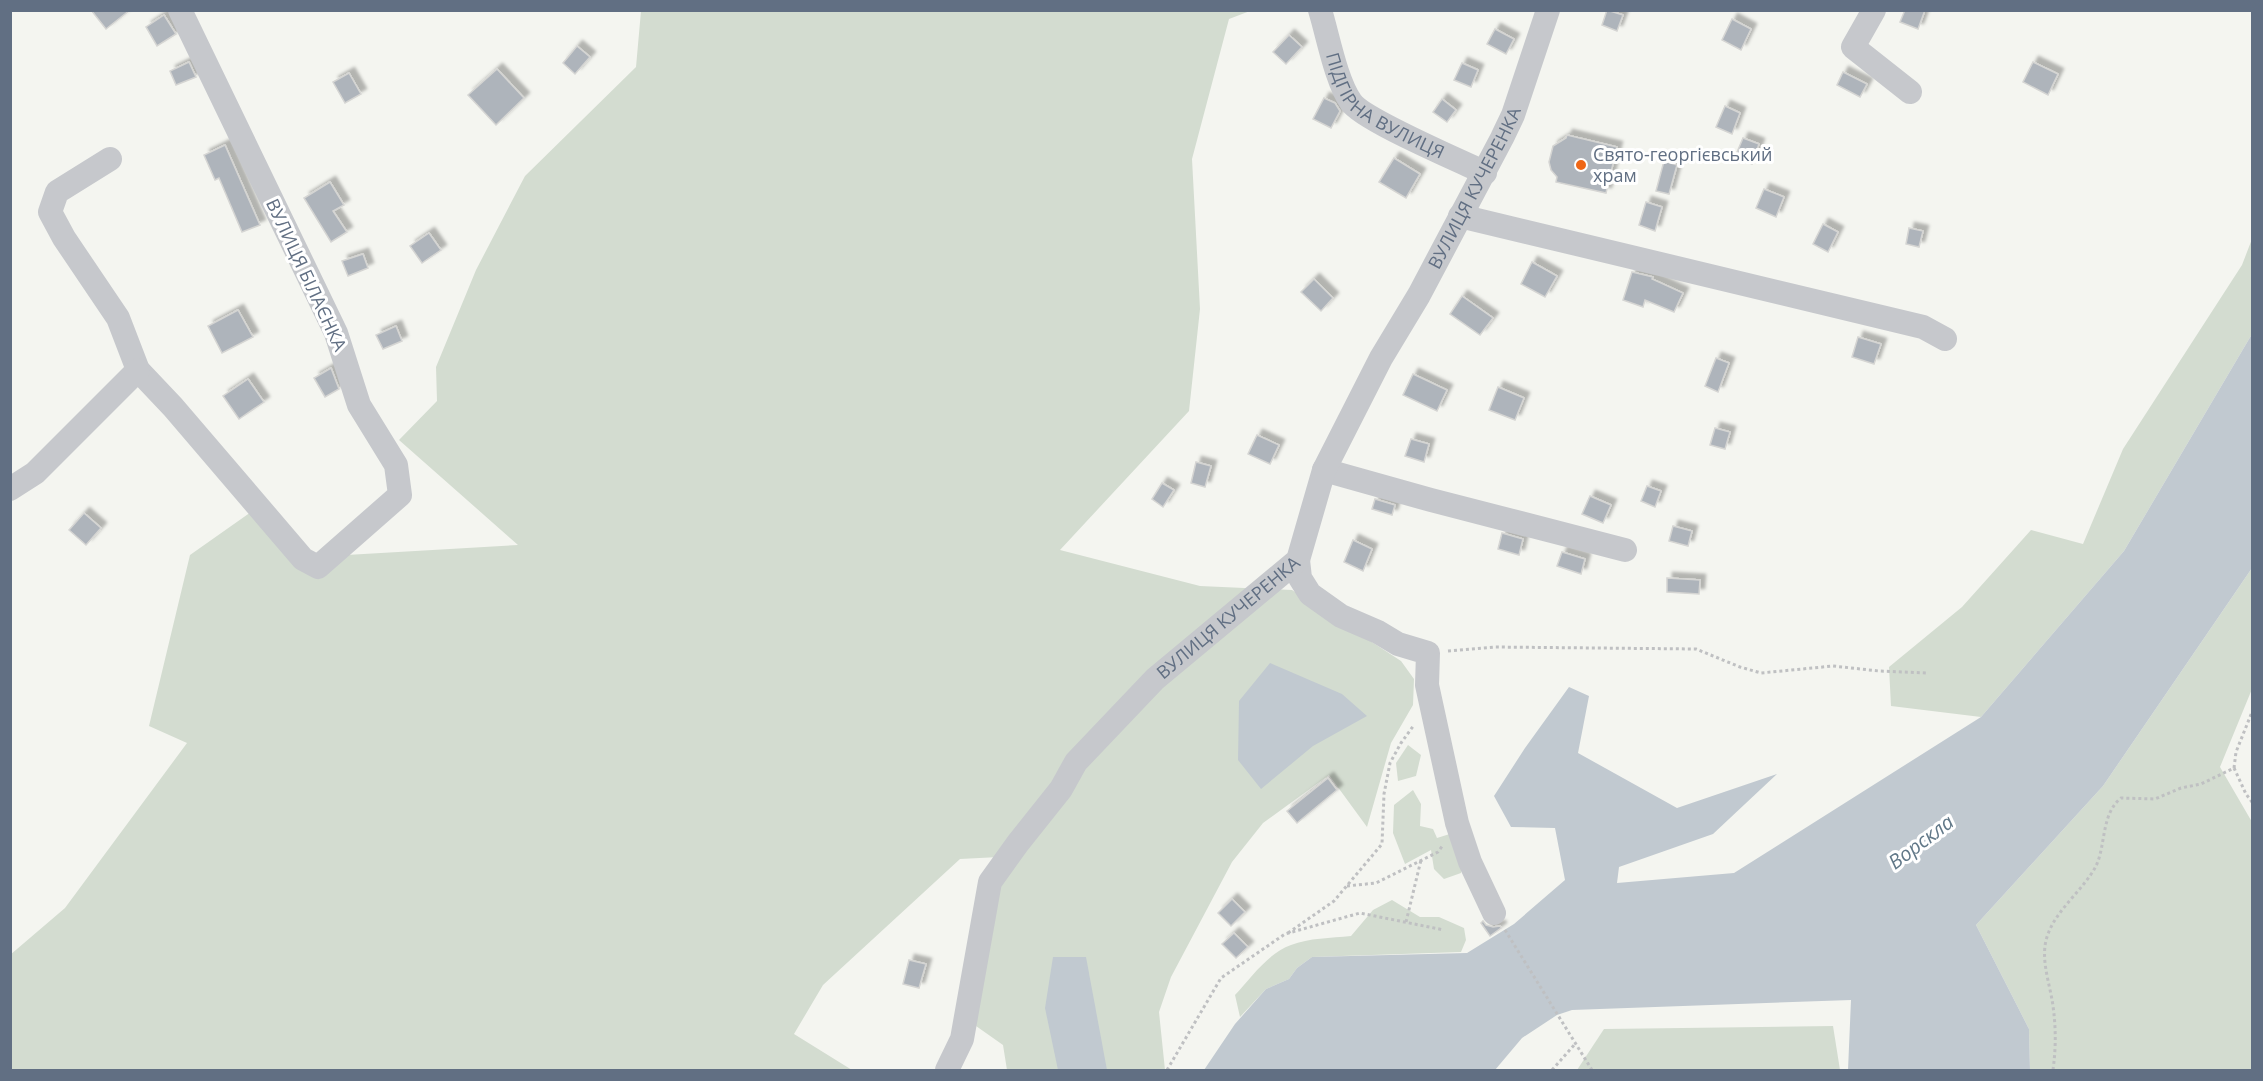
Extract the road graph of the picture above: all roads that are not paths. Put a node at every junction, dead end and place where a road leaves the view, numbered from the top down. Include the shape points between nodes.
1 (180, 10) edge
2 (1320, 10) edge
3 (1548, 10) edge
4 (1874, 10) edge
5 (1910, 92) dead end
6 (110, 159) dead end
7 (1485, 173) junction
8 (1460, 216) junction
9 (1945, 339) dead end
10 (138, 370) junction
11 (1324, 470) junction
12 (10, 489) edge
13 (1625, 550) dead end
14 (1298, 560) junction
15 (1494, 913) road end
16 (947, 1071) edge

1 - 10 street, ВУЛИЦЯ БІЛАЄНКА via 336,333 359,405 396,465 400,495 318,567 303,560
2 - 7 street, ПІДГІРНА ВУЛИЦЯ via 1352,105
3 - 7 street, ВУЛИЦЯ КУЧЕРЕНКА via 1513,115
4 - 5 street via 1853,47
6 - 10 street via 57,192 50,212 118,318
7 - 8 street, ВУЛИЦЯ КУЧЕРЕНКА
8 - 9 street via 1923,327
8 - 11 street, ВУЛИЦЯ КУЧЕРЕНКА via 1381,357
10 - 12 street via 35,473
11 - 13 street
11 - 14 street, ВУЛИЦЯ КУЧЕРЕНКА
14 - 15 street via 1300,578 1310,594 1341,616 1398,644 1428,653 1427,685 1457,823
14 - 16 street, ВУЛИЦЯ КУЧЕРЕНКА via 1155,680 1076,762 1061,789 990,882 962,1040

